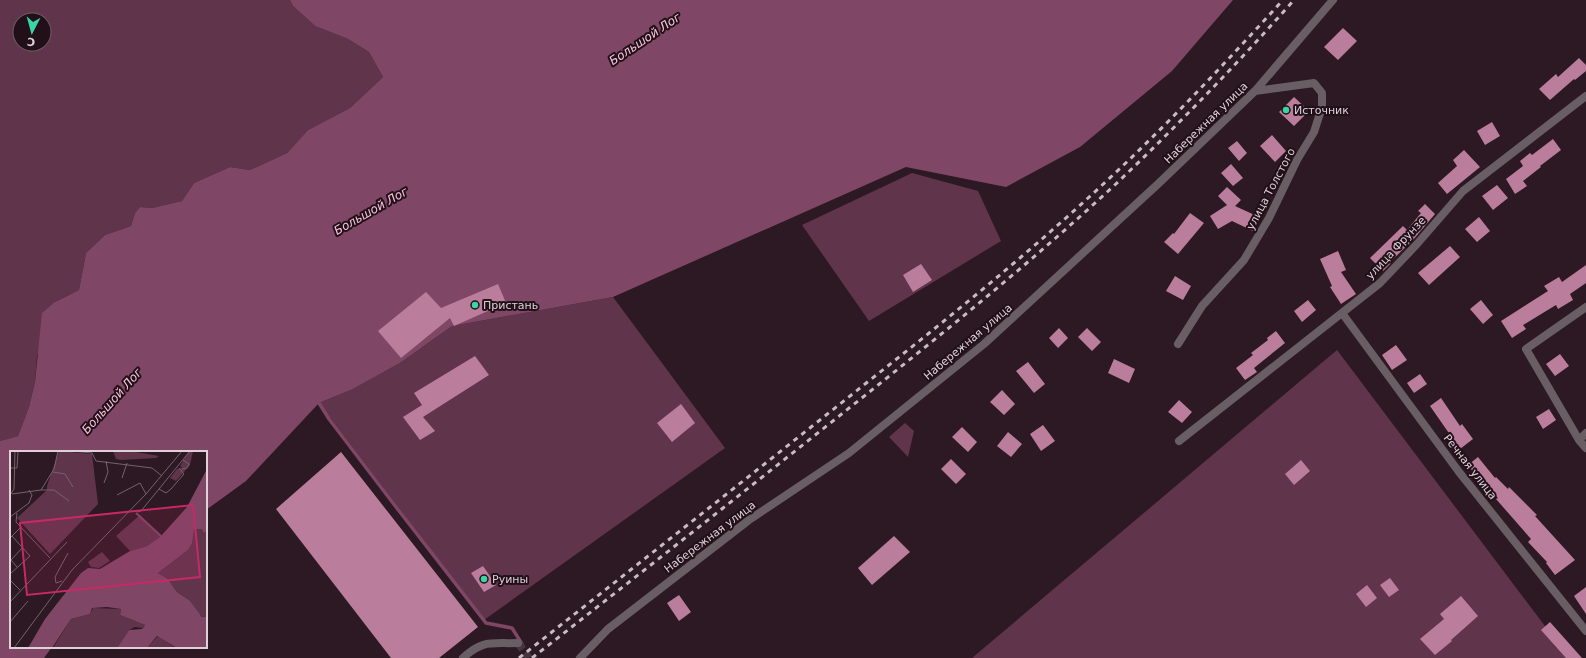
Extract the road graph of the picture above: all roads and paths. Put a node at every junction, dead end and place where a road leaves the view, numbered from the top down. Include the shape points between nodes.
1 (1333, 0) edge
2 (1256, 91) junction
3 (1586, 96) edge
4 (1586, 307) edge
5 (1342, 313) junction
6 (1178, 344) dead end
7 (1586, 433) edge
8 (1579, 440) junction
9 (1179, 441) dead end
10 (1586, 448) edge
11 (1583, 620) edge
12 (1586, 631) edge
13 (518, 644) dead end
14 (463, 658) edge
15 (580, 658) edge

1 - 2 street, Набережная улица
2 - 6 street, улица Толстого via 1314,83 1322,92 1322,107 1314,132 1244,260 1202,306
2 - 15 street, Набережная улица via 984,344 849,453 749,520 608,629
3 - 5 street, улица Фрунзе via 1463,191 1380,283
4 - 8 street via 1526,349
5 - 9 street, улица Фрунзе
5 - 11 street, Речная улица via 1459,472
7 - 8 street
8 - 10 street
11 - 12 street, Речная улица
13 - 14 street via 486,644 474,648

